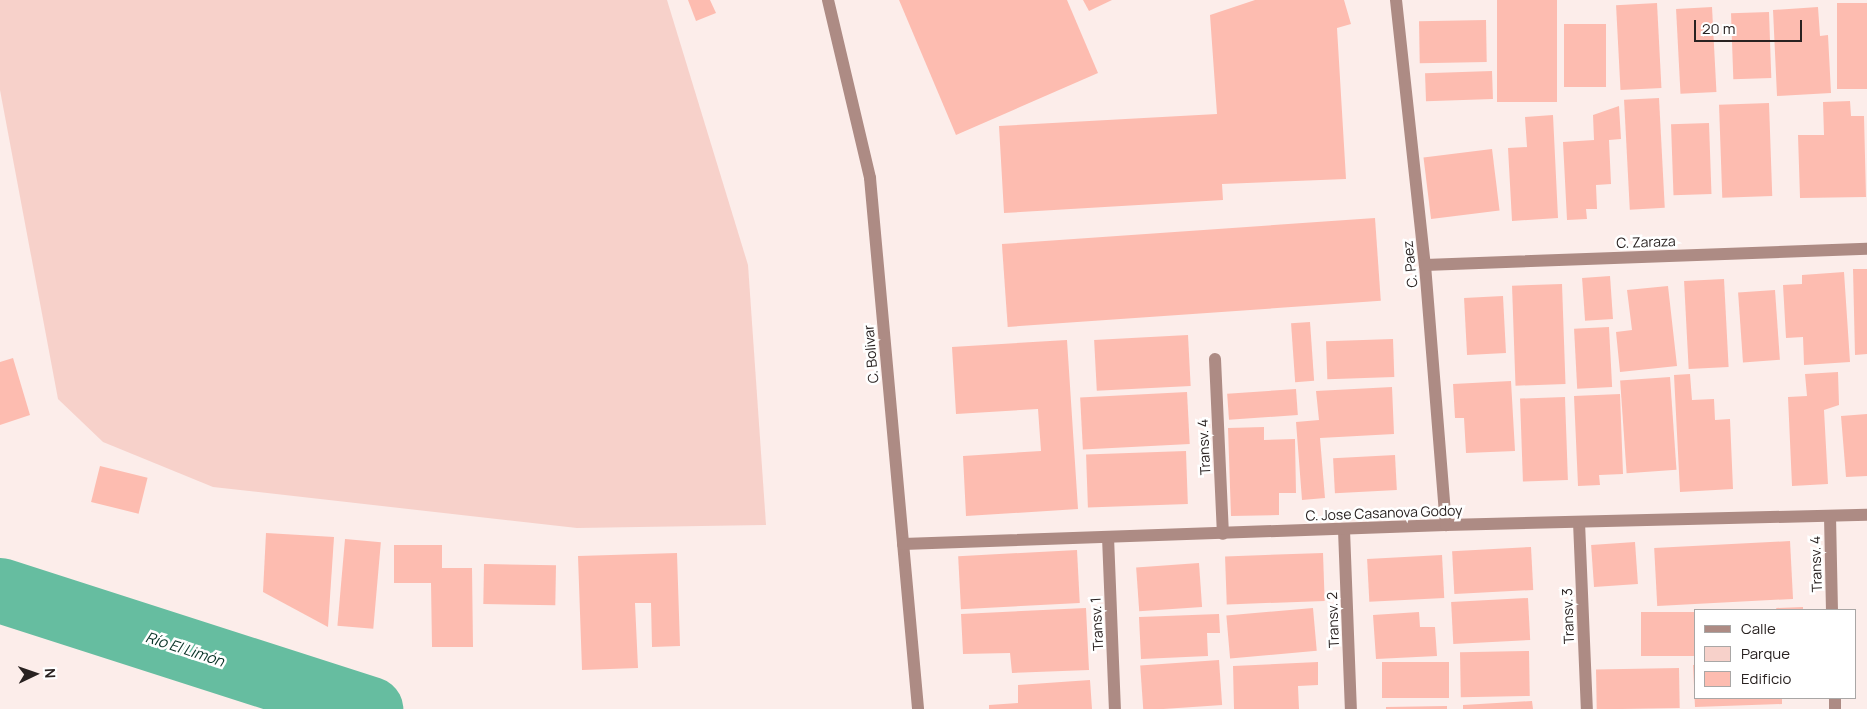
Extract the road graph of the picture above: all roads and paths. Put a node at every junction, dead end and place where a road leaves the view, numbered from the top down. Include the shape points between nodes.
1 (828, 0) edge
2 (1396, 0) edge
3 (1867, 249) edge
4 (1425, 265) junction
5 (1215, 359) dead end
6 (1867, 515) edge
7 (1830, 516) junction
8 (1579, 522) junction
9 (1446, 525) junction
10 (1344, 530) junction
11 (1223, 534) junction
12 (1108, 537) junction
13 (903, 544) junction
14 (1832, 609) edge
15 (918, 708) edge
16 (1115, 709) edge
17 (1351, 709) edge
18 (1587, 709) edge

1 - 13 street, C. Bolivar via 870,178
2 - 4 street, C. Paez
3 - 4 street, C. Zaraza
4 - 9 street, C. Paez
5 - 11 street, Transv. 4
6 - 7 street, C. Jose Casanova Godoy
7 - 8 street, C. Jose Casanova Godoy
7 - 14 street, Transv. 4
8 - 9 street, C. Jose Casanova Godoy
8 - 18 street, Transv. 3
9 - 10 street, C. Jose Casanova Godoy
10 - 11 street, C. Jose Casanova Godoy
10 - 17 street, Transv. 2
11 - 12 street, C. Jose Casanova Godoy
12 - 13 street, C. Jose Casanova Godoy
12 - 16 street, Transv. 1
13 - 15 street, C. Bolivar

